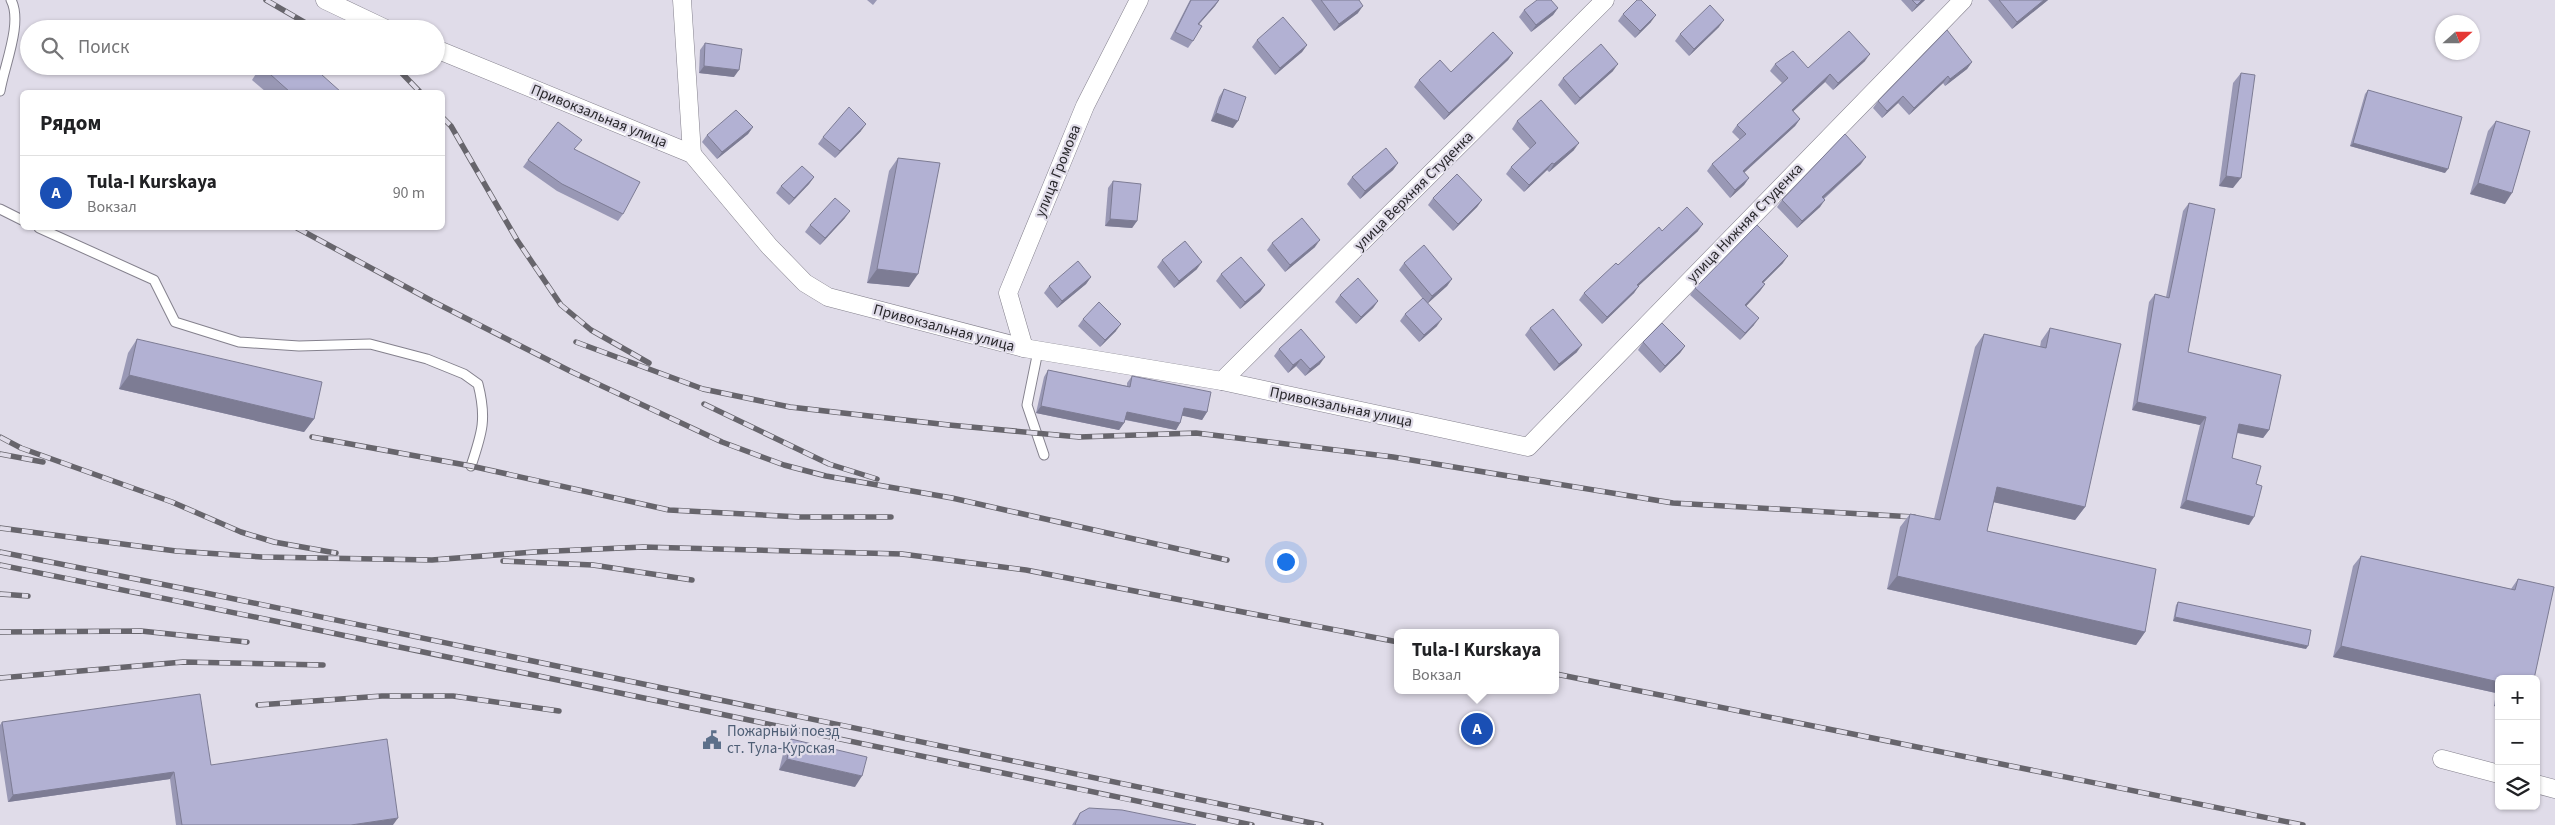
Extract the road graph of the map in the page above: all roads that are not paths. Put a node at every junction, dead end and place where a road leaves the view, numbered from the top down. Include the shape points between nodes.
1 (10, 0) edge
2 (325, 0) edge
3 (682, 0) edge
4 (1139, 0) edge
5 (1605, 0) edge
6 (1963, 0) edge
7 (367, 20) edge
8 (445, 53) edge
9 (0, 91) edge
10 (692, 154) junction
11 (0, 209) edge
12 (20, 219) edge
13 (44, 230) edge
14 (1031, 350) junction
15 (1222, 381) junction
16 (1528, 447) joint
17 (1044, 455) dead end
18 (471, 466) dead end
19 (2442, 759) dead end
20 (2495, 773) edge
21 (2540, 785) edge
22 (2555, 789) edge

1 - 9 lane via 15,24
2 - 7 street
3 - 10 street
4 - 14 street, улица Громова via 1085,106 1008,293
5 - 15 street, улица Верхняя Cтуденка
6 - 16 street, улица Нижняя Cтуденкa
8 - 10 street, Привокзальная улица
10 - 14 street, Привокзальная улица via 769,246 805,283 828,298
11 - 12 lane
13 - 18 lane via 154,280 175,322 239,342 299,346 370,344 427,359 464,374 478,384 482,401 484,428
14 - 15 street, Привокзальная улица
14 - 17 lane via 1028,405
15 - 16 street, Привокзальная улица
19 - 20 street
21 - 22 street

